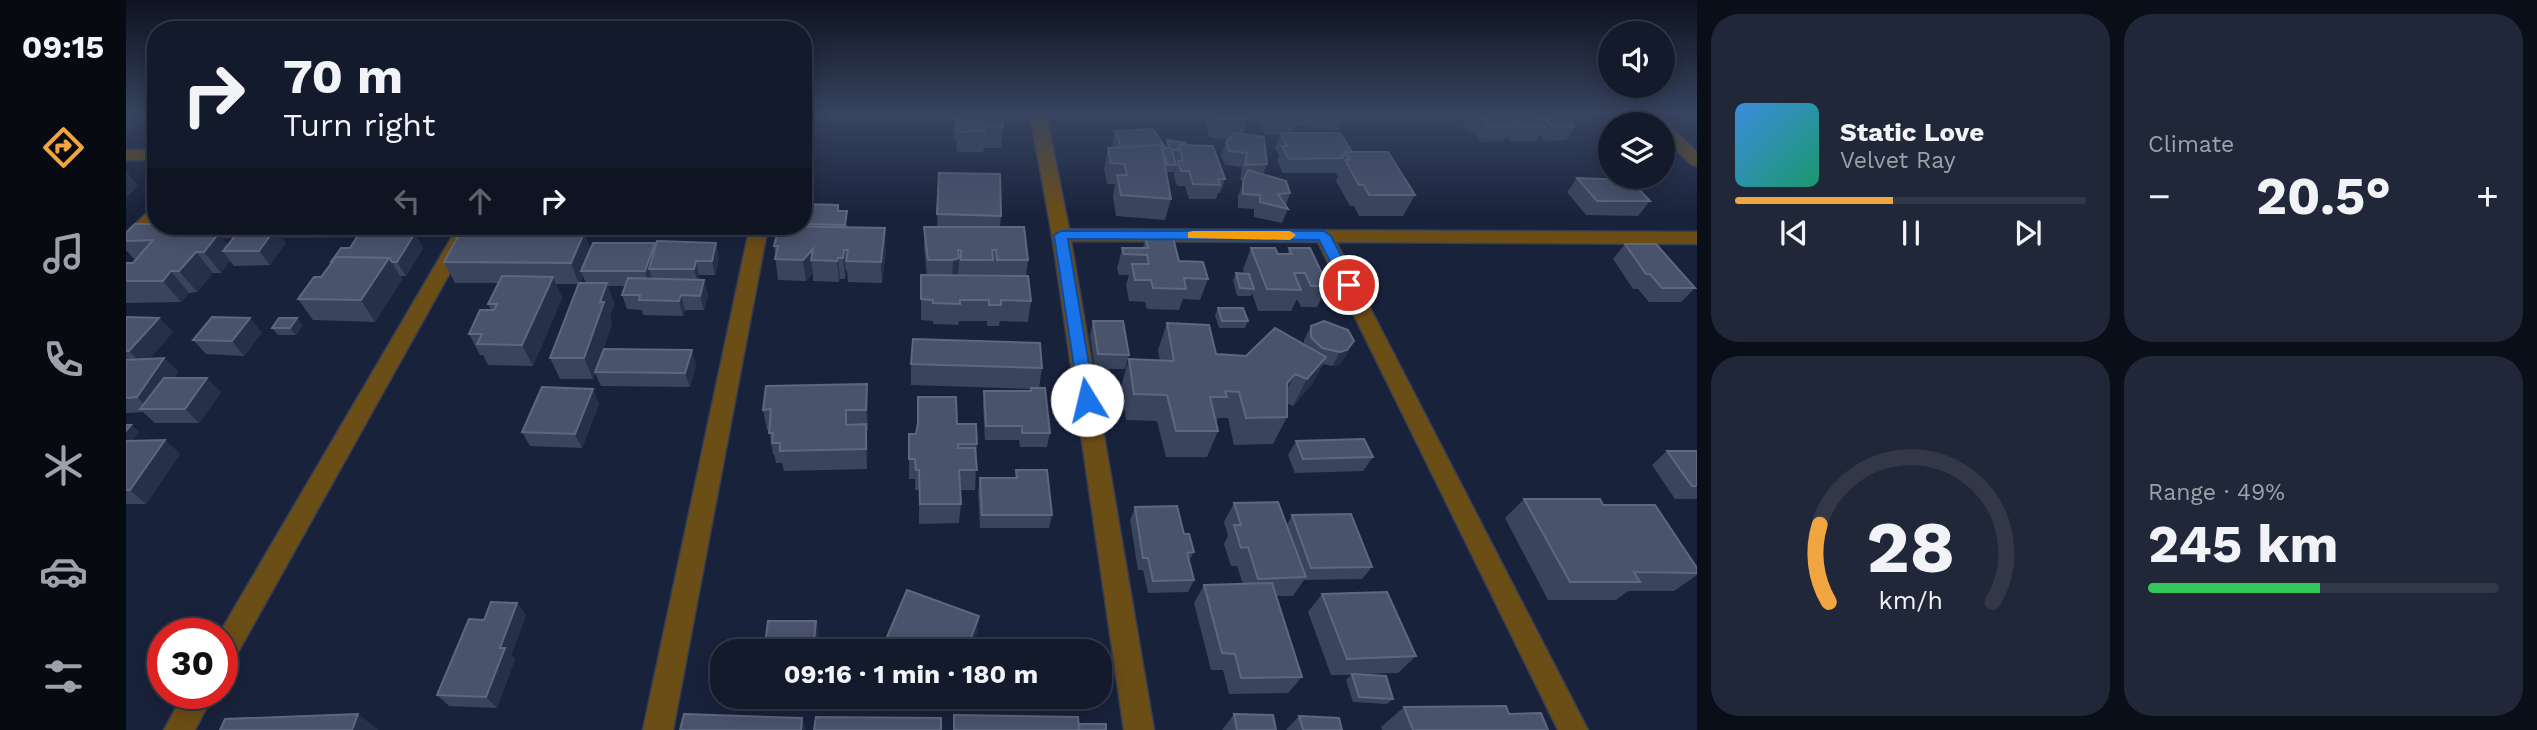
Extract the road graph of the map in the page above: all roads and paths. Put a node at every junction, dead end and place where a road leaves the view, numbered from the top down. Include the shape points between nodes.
1 (1044, 148) edge
2 (1683, 148) edge
3 (126, 155) edge
4 (147, 155) edge
5 (1697, 161) edge
6 (147, 223) edge
7 (223, 235) edge
8 (461, 235) edge
9 (757, 235) edge
10 (1061, 235) junction
11 (1324, 236) junction
12 (132, 238) edge
13 (1697, 238) edge
14 (238, 626) edge
15 (191, 709) edge
16 (179, 730) edge
17 (658, 730) edge
18 (1139, 730) edge
19 (1573, 730) edge

1 - 10 street
2 - 5 street
3 - 4 street
6 - 12 street
7 - 12 street
8 - 14 street
9 - 17 street
10 - 11 street
10 - 18 street
11 - 13 street
11 - 19 street
15 - 16 street

